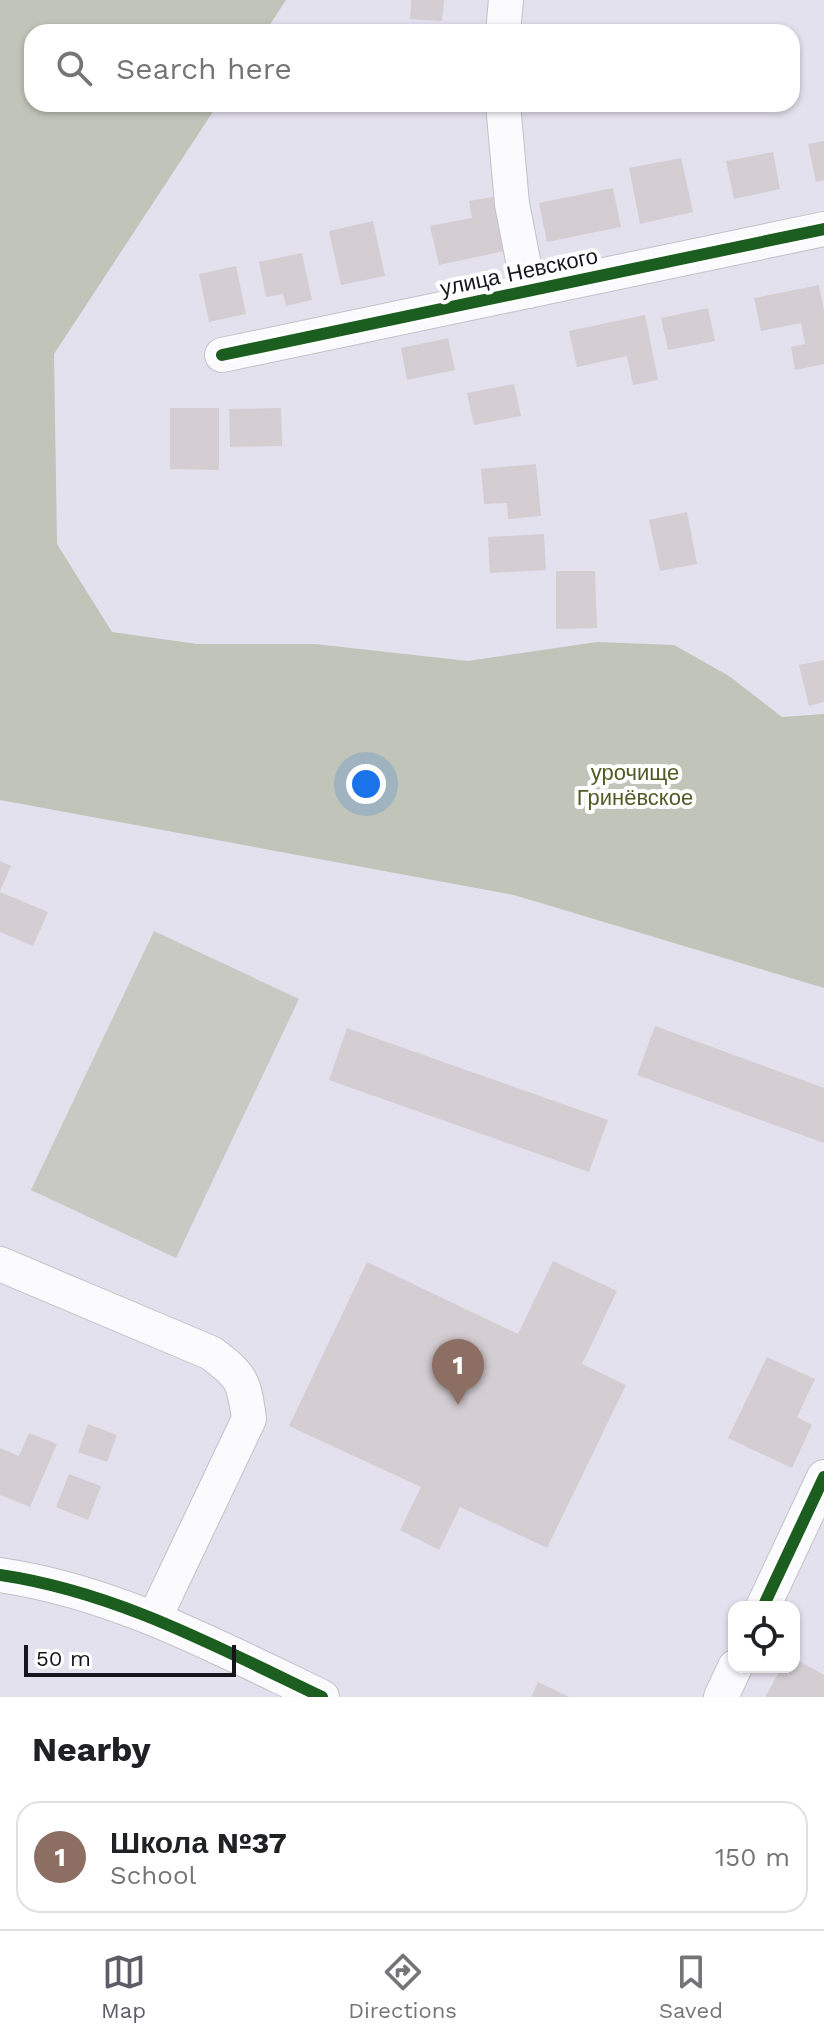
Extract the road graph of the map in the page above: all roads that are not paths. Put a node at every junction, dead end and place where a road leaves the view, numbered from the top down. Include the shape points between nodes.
1 (506, 0) edge
2 (504, 24) edge
3 (504, 112) edge
4 (824, 229) edge
5 (529, 291) junction
6 (222, 355) dead end
7 (0, 1264) edge
8 (824, 1477) edge
9 (0, 1575) edge
10 (766, 1601) edge
11 (155, 1617) junction
12 (732, 1673) edge
13 (322, 1697) edge
14 (721, 1697) edge

1 - 2 street
3 - 5 street via 512,204
4 - 5 street, улица Невского
5 - 6 street, улица Невского
7 - 11 street via 211,1353 234,1370 245,1389 249,1419
8 - 10 street
9 - 11 street via 57,1585
11 - 13 street
12 - 14 street

